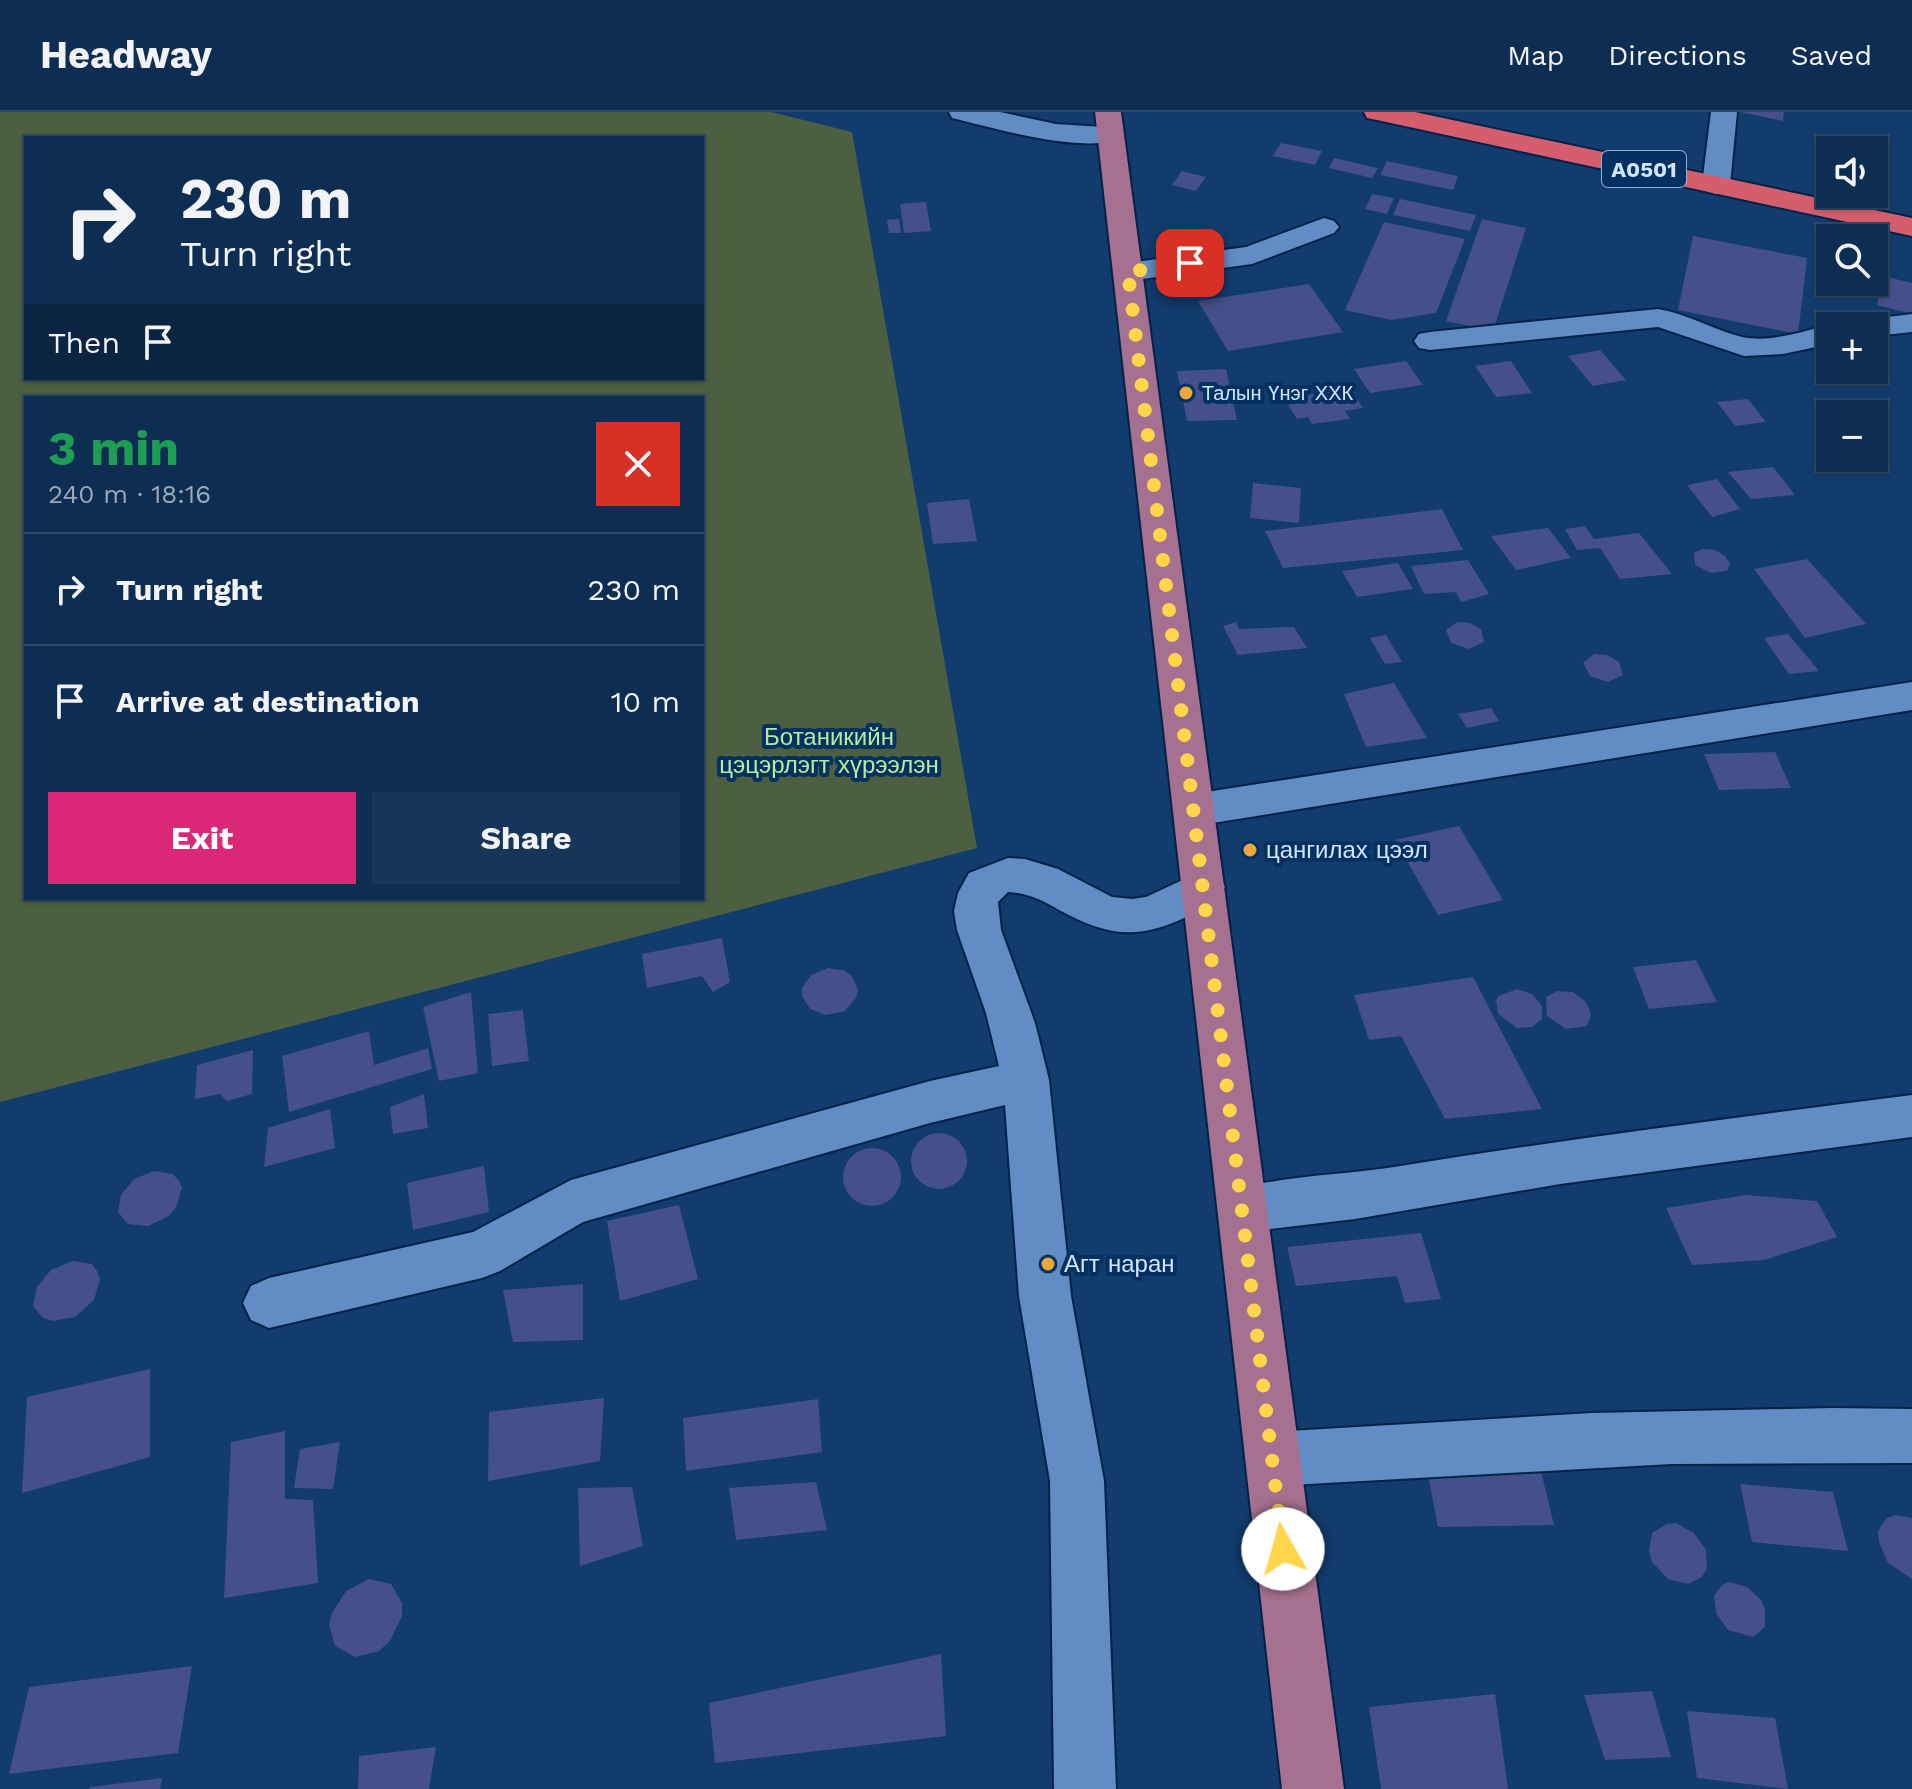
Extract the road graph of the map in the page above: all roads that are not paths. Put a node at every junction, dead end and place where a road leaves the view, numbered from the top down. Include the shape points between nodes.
1 (962, 112) edge
2 (1377, 112) edge
3 (1724, 112) edge
4 (1051, 122) edge
5 (1108, 123) edge
6 (1716, 185) junction
7 (1324, 227) dead end
8 (1912, 227) edge
9 (1128, 272) junction
10 (1912, 323) edge
11 (1888, 326) edge
12 (1816, 340) edge
13 (1430, 341) dead end
14 (1912, 696) edge
15 (1194, 810) junction
16 (1204, 887) junction
17 (1026, 1080) junction
18 (1912, 1116) edge
19 (1244, 1209) junction
20 (269, 1303) dead end
21 (1912, 1436) edge
22 (1272, 1459) junction
23 (1085, 1789) edge
24 (1313, 1789) edge

1 - 4 street
2 - 6 highway, A0501
3 - 6 street
4 - 5 street
5 - 9 main road
6 - 8 highway, A0501
7 - 9 street via 1252,255
9 - 15 main road
10 - 11 street
12 - 13 street via 1739,346 1686,322 1658,318
14 - 15 street
15 - 16 main road
16 - 17 street via 1133,917 1096,910 1025,876 1007,875 983,886 977,897 979,929 1007,1004
16 - 19 main road
17 - 20 street via 571,1203 482,1254
17 - 23 street via 1045,1299 1077,1481
18 - 19 street
19 - 22 main road
21 - 22 street via 1643,1439
22 - 24 main road

